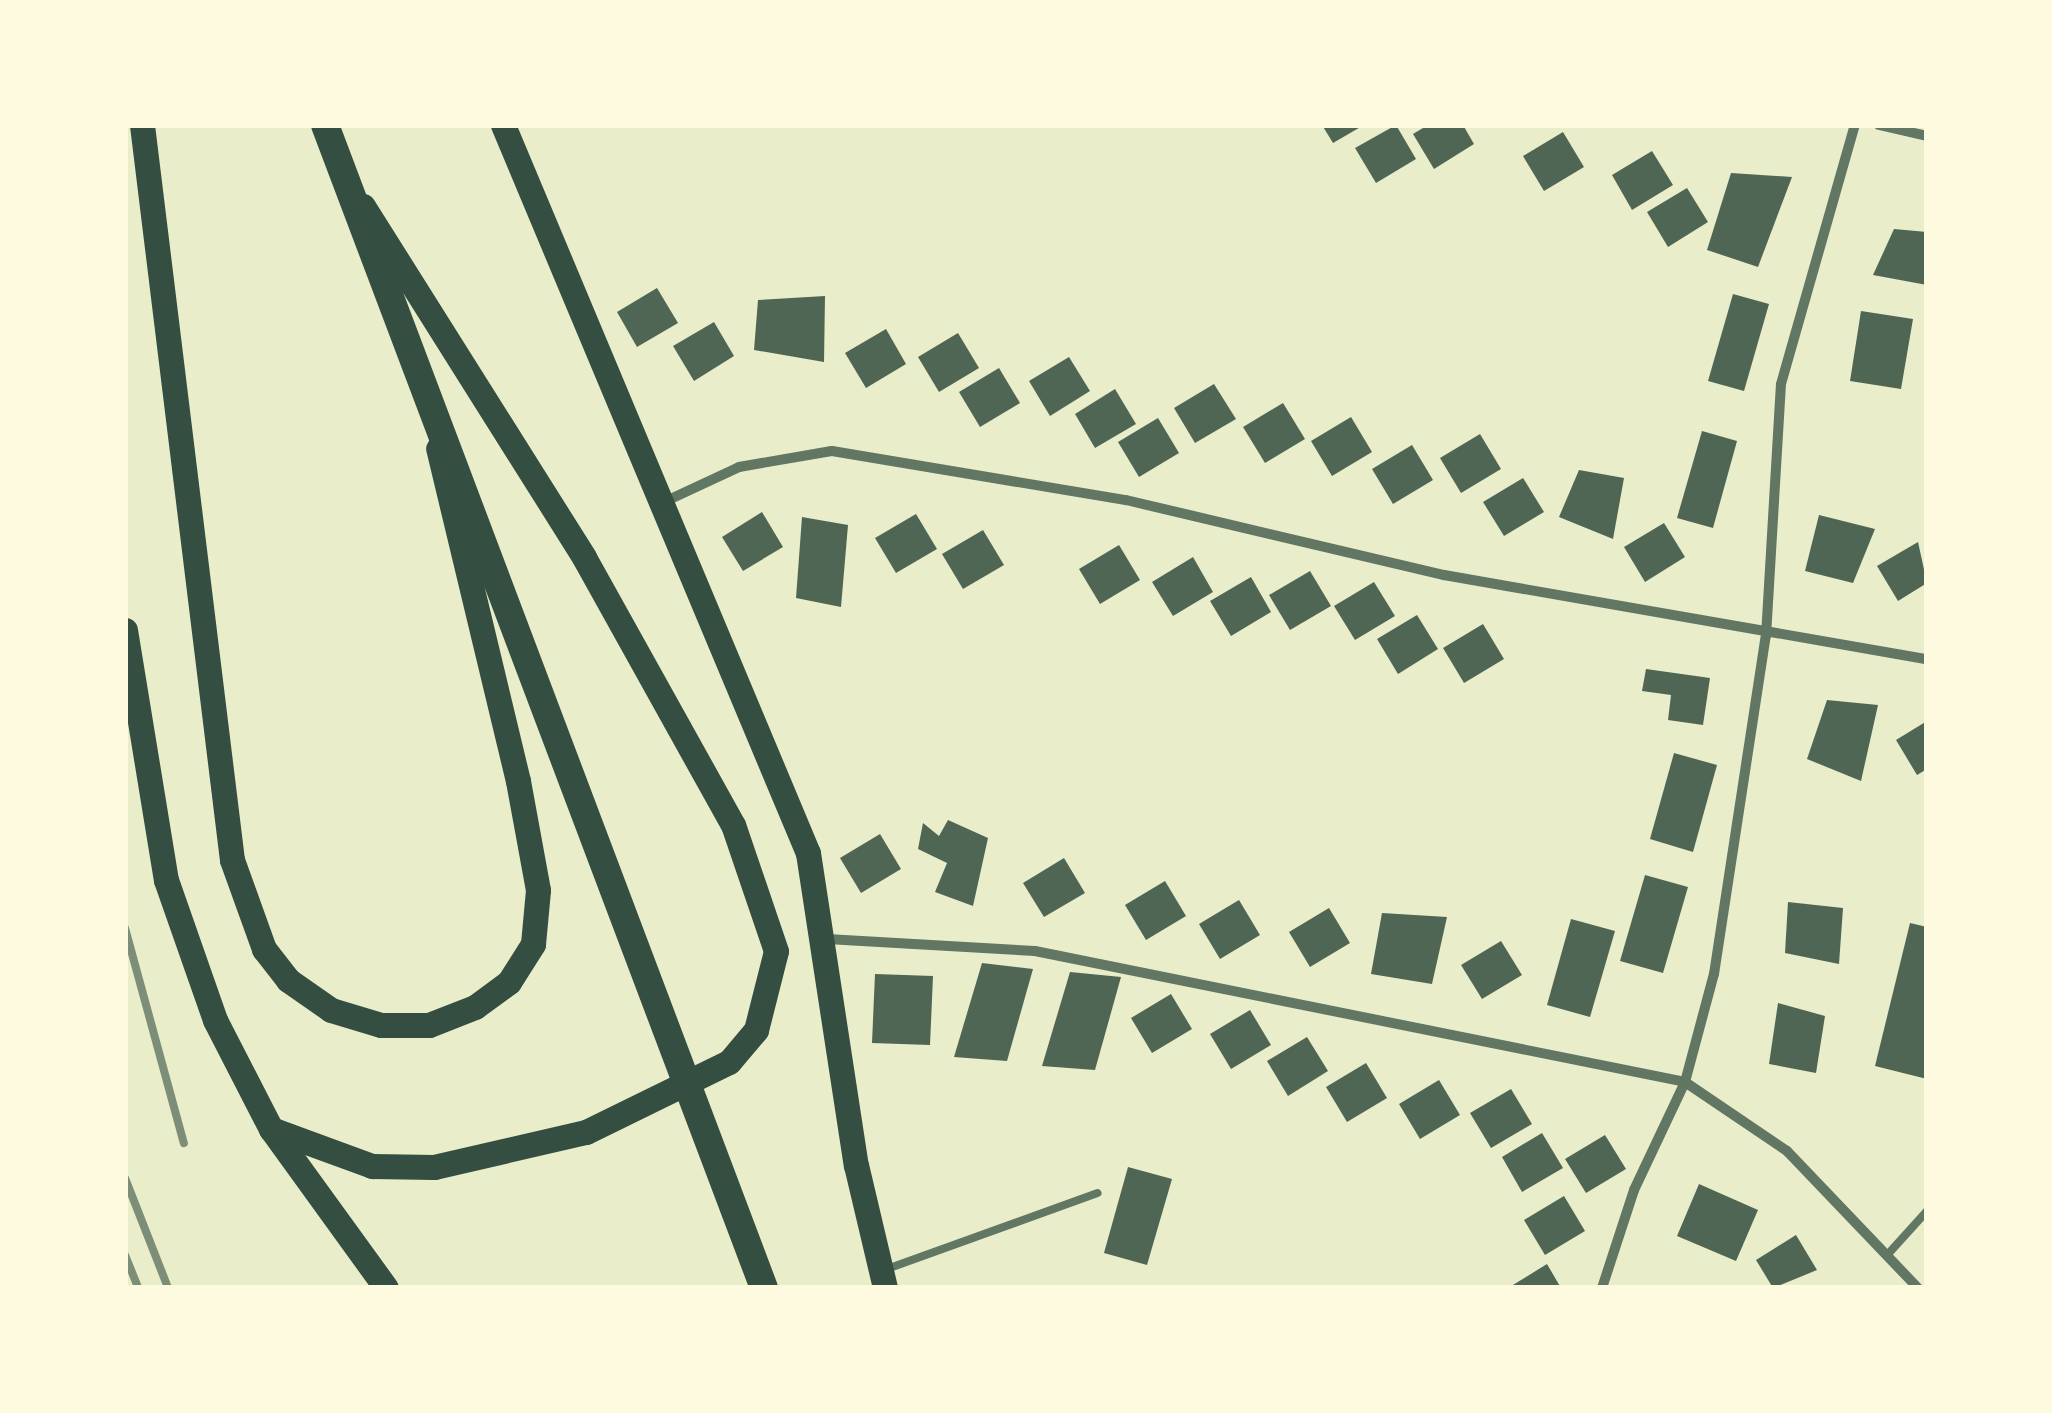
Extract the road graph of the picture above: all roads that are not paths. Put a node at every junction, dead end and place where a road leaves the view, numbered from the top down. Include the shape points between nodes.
1 (142, 125) edge
2 (325, 125) edge
3 (504, 125) edge
4 (1856, 125) edge
5 (1880, 125) edge
6 (1927, 136) edge
7 (344, 175) junction
8 (436, 434) junction
9 (658, 504) junction
10 (125, 630) edge
11 (1766, 636) junction
12 (1927, 659) edge
13 (827, 939) junction
14 (1686, 1082) junction
15 (272, 1128) junction
16 (1098, 1193) dead end
17 (1927, 1211) edge
18 (1889, 1253) junction
19 (882, 1280) edge
20 (386, 1288) edge
21 (764, 1288) edge
22 (1602, 1288) edge
23 (1918, 1288) edge

1 - 8 main road via 232,860 264,949 288,980 331,1010 381,1026 429,1025 475,1008 509,982 533,944 538,890 518,781 469,605
2 - 7 highway
3 - 9 main road
4 - 11 street via 1781,384
5 - 6 street
7 - 8 highway
7 - 15 main road via 603,591 733,825 776,952 756,1030 729,1062 697,1086 586,1132 434,1167 372,1166
8 - 21 highway
9 - 11 street via 739,467 832,451 1126,500 1444,575
9 - 13 main road via 808,852
10 - 15 main road via 166,880 215,1020
11 - 12 street
11 - 14 street via 1714,974
13 - 14 street via 1034,950
13 - 19 main road via 856,1164
14 - 18 street via 1787,1150
14 - 22 street via 1634,1190
15 - 20 main road
16 - 19 lane
17 - 18 lane
18 - 23 street

